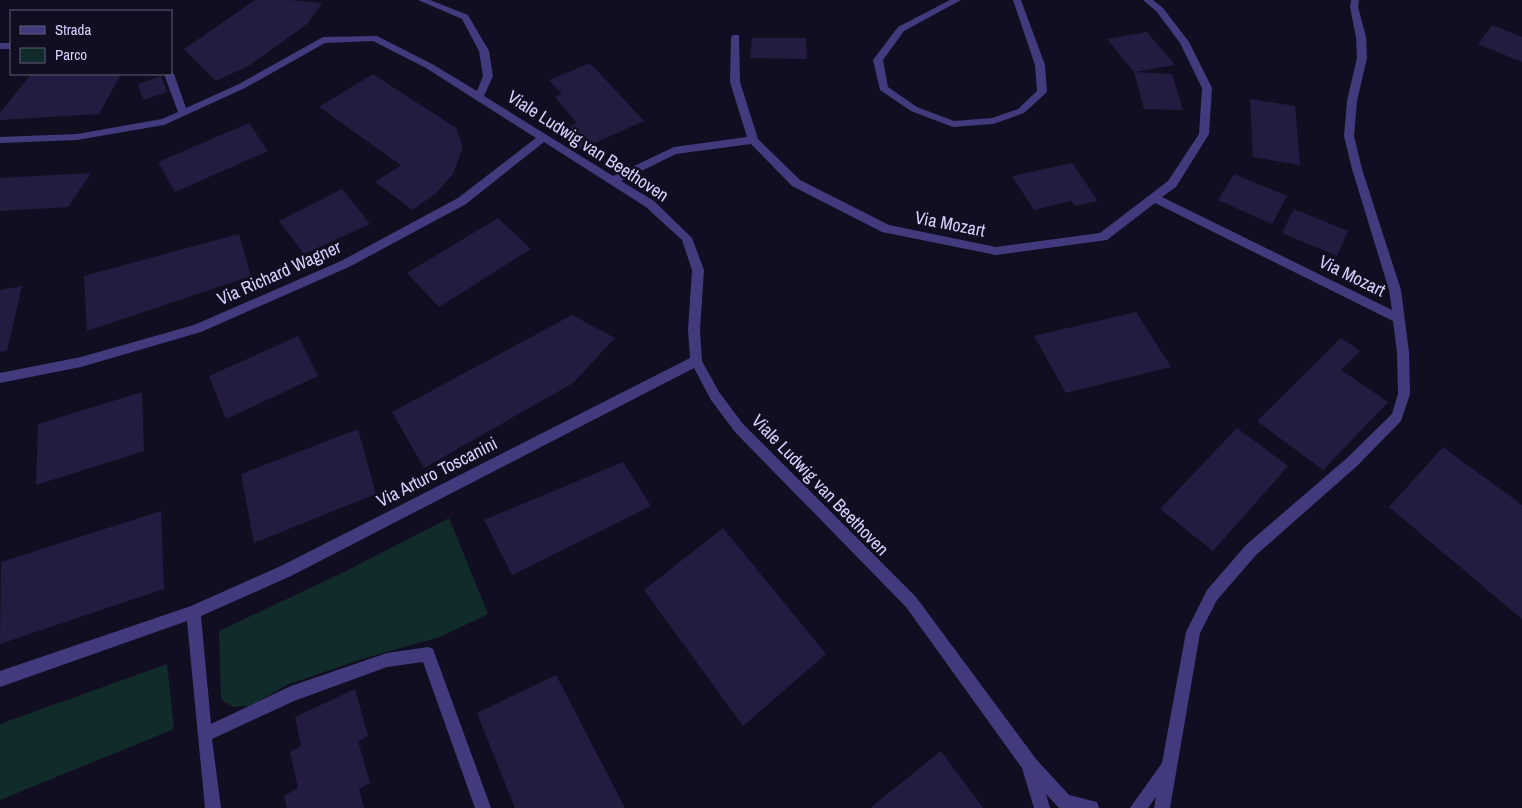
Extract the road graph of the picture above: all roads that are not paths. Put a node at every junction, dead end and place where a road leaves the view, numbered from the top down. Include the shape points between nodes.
1 (422, 0) edge
2 (957, 0) edge
3 (1017, 0) edge
4 (1147, 0) edge
5 (1355, 0) edge
6 (736, 36) dead end
7 (169, 75) edge
8 (479, 97) junction
9 (183, 113) junction
10 (544, 137) junction
11 (0, 140) edge
12 (753, 140) junction
13 (613, 180) junction
14 (1155, 198) junction
15 (1399, 319) junction
16 (696, 361) junction
17 (0, 378) edge
18 (193, 612) junction
19 (0, 679) edge
20 (204, 735) junction
21 (1030, 765) junction
22 (1169, 767) junction
23 (1067, 805) edge
24 (213, 808) edge
25 (484, 808) edge
26 (1042, 808) edge
27 (1091, 808) edge
28 (1135, 808) edge
29 (1162, 808) edge

1 - 8 street via 465,17 484,50 488,76
2 - 3 street via 901,29 878,60 883,88 914,110 953,124 993,121 1021,111 1042,92 1040,65
4 - 14 street, Via Mozart via 1160,10 1184,42 1207,88 1204,134 1172,184
5 - 15 street via 1362,58 1352,101 1349,136 1395,290
6 - 12 street, Via Mozart via 735,82
7 - 9 street
8 - 9 street, Viale Ludwig van Beethoven via 429,66 374,38 323,40 242,86
8 - 10 street, Viale Ludwig van Beethoven
9 - 11 street, Viale Ludwig van Beethoven via 164,122 77,137
10 - 13 street, Viale Ludwig van Beethoven
10 - 17 street, Via Richard Wagner via 462,201 336,268 197,329 80,362
12 - 13 street via 674,151
12 - 14 street, Via Mozart via 796,183 886,229 996,251 1103,237
13 - 16 street, Viale Ludwig van Beethoven via 650,204 687,238 698,270 694,330
14 - 15 street, Via Mozart
15 - 22 street via 1404,394 1397,417 1352,462 1251,550 1212,594 1193,632
16 - 18 street, Via Arturo Toscanini via 286,571
16 - 21 street, Viale Ludwig van Beethoven via 715,396 739,428 910,602
18 - 19 street, Via Arturo Toscanini
18 - 20 street
20 - 24 street
20 - 25 street via 291,694 387,660 428,654
21 - 23 street
21 - 26 street
22 - 28 street
22 - 29 street
23 - 27 street

